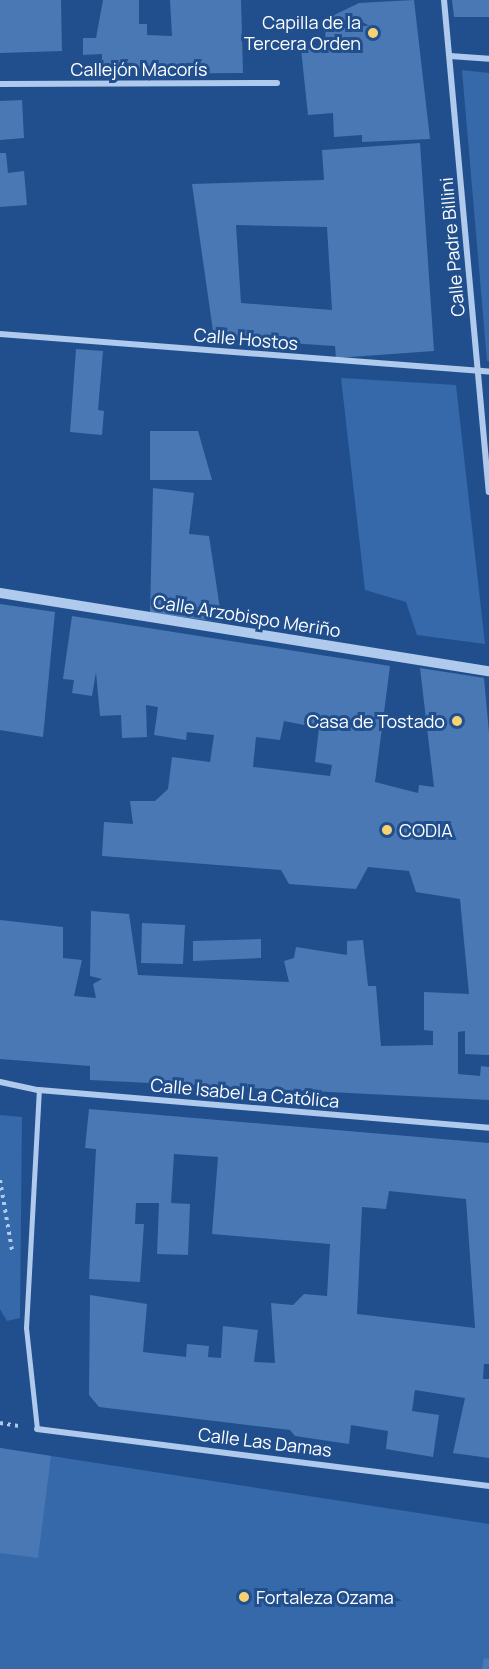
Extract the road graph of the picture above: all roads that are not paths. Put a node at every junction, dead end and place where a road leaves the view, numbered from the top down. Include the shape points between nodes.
1 (444, 0) edge
2 (450, 56) junction
3 (489, 59) edge
4 (0, 84) edge
5 (277, 84) dead end
6 (0, 334) edge
7 (478, 371) junction
8 (489, 372) edge
9 (489, 492) edge
10 (0, 593) edge
11 (489, 671) edge
12 (0, 1082) edge
13 (39, 1090) junction
14 (489, 1128) edge
15 (37, 1429) joint
16 (489, 1486) edge

1 - 2 street, Calle Padre Billini
2 - 3 street
2 - 7 street, Calle Padre Billini
4 - 5 street, Callejón Macorís
6 - 7 street, Calle Hostos
7 - 8 street, Calle Hostos
7 - 9 street, Calle Padre Billini
10 - 11 street, Calle Arzobispo Meriño
12 - 13 street, Calle Isabel La Católica
13 - 14 street, Calle Isabel La Católica
13 - 15 street via 26,1328
15 - 16 street, Calle Las Damas

